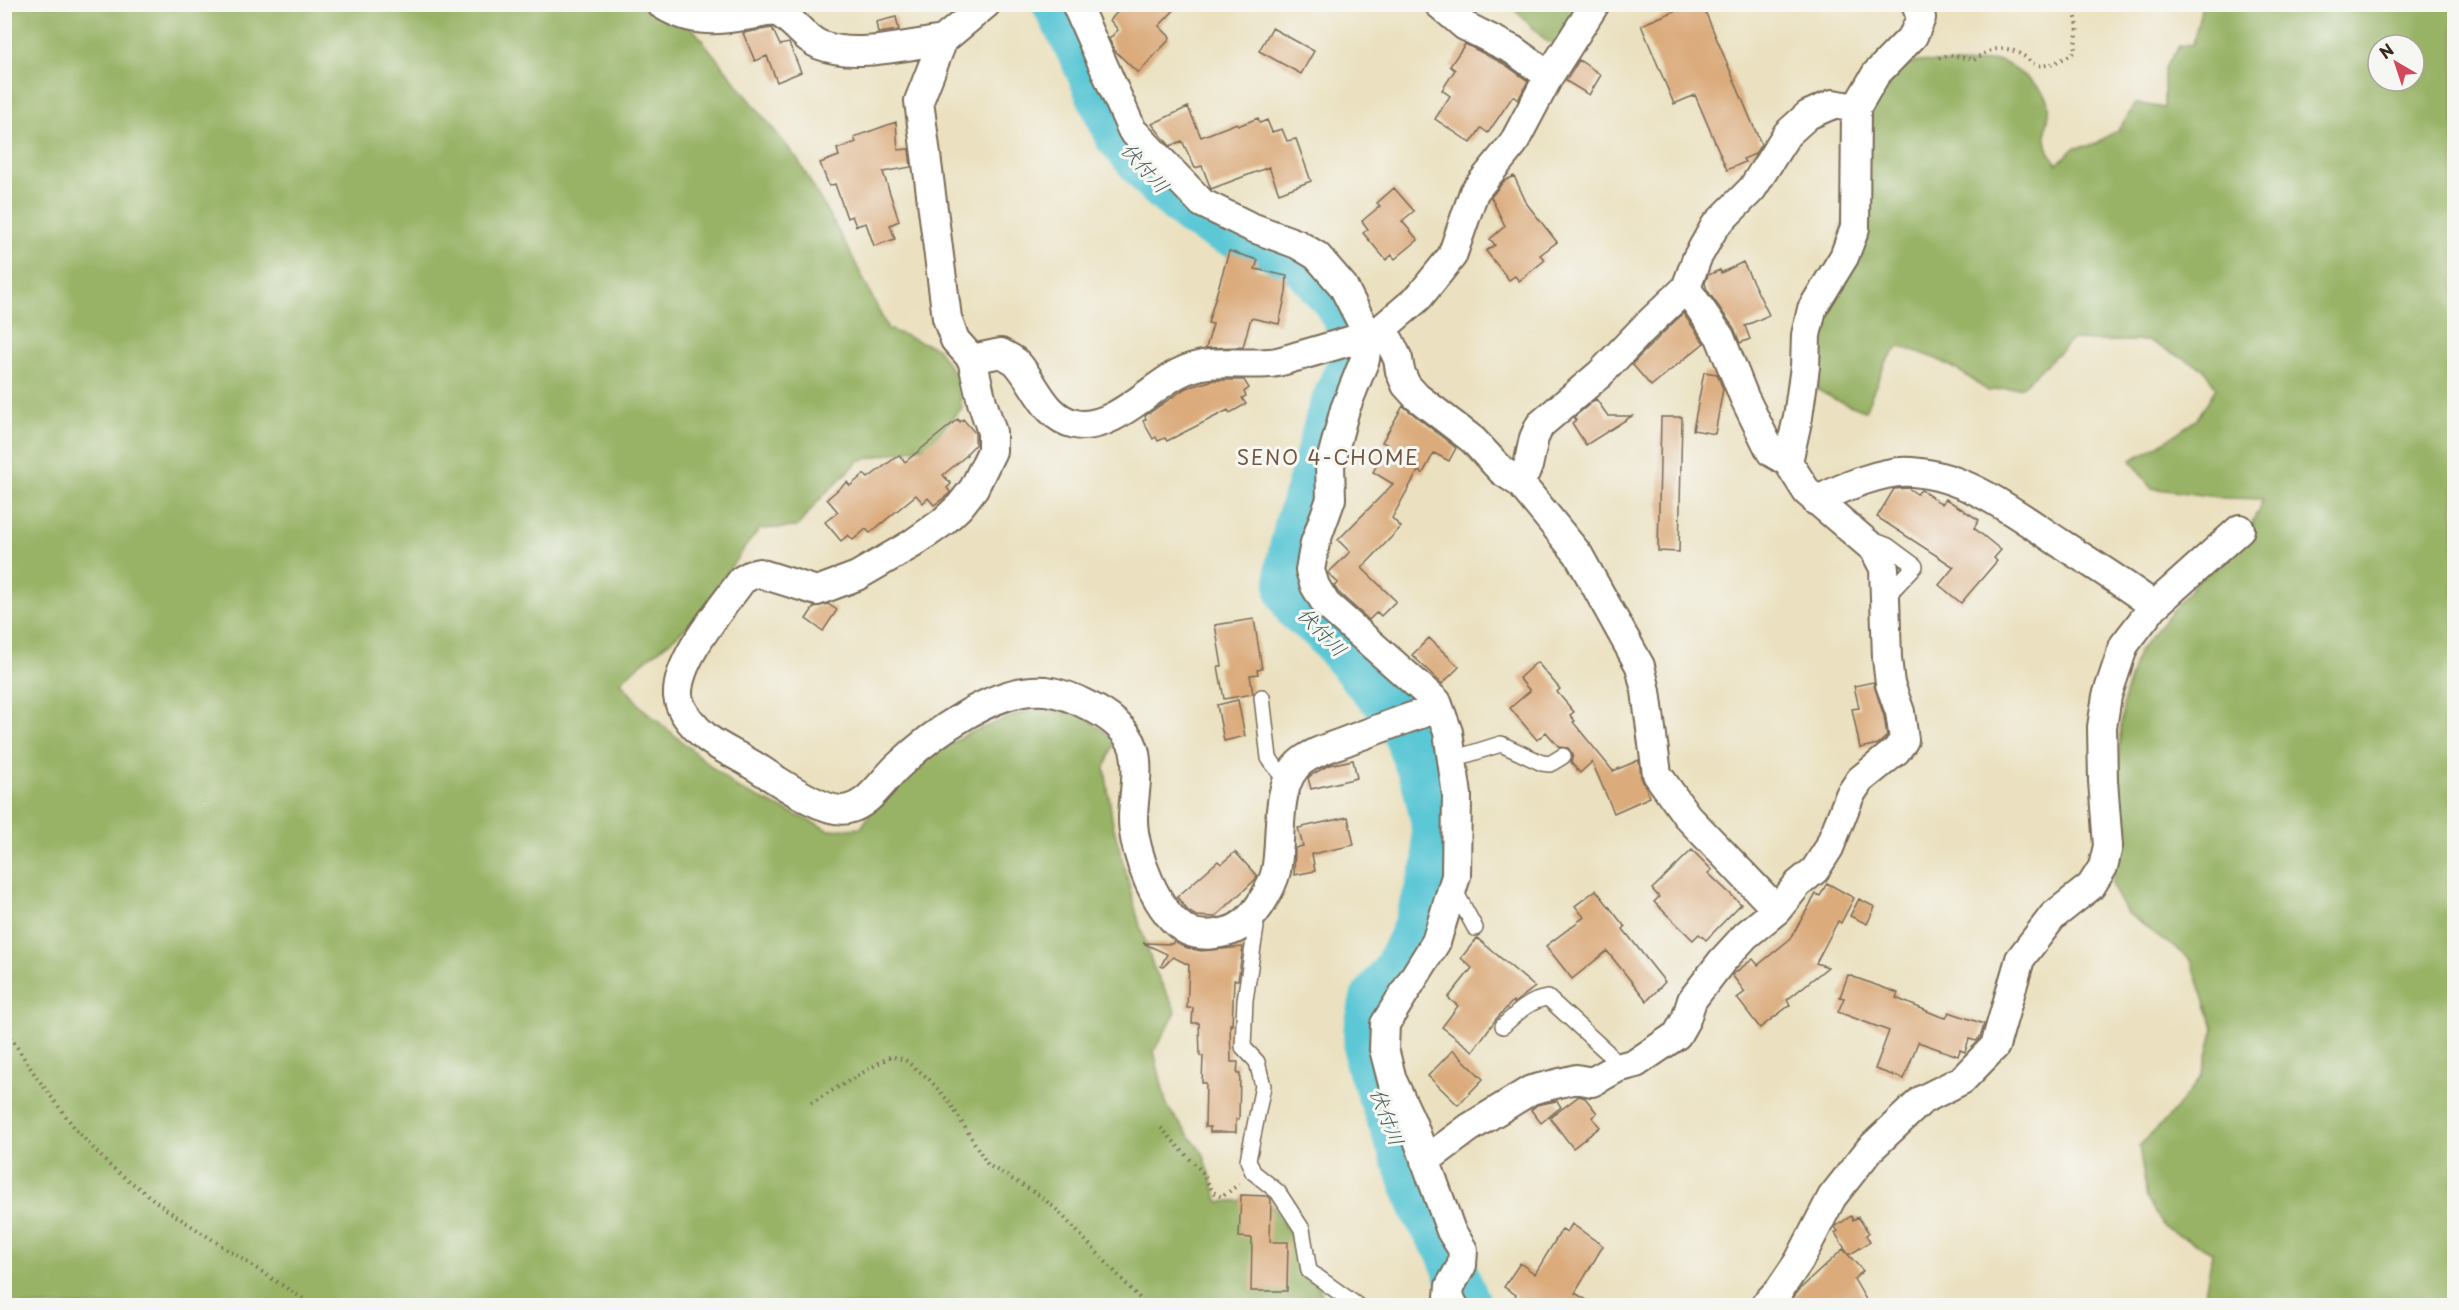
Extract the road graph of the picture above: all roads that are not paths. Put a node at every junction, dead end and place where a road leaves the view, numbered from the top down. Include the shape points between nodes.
1 (661, 4) edge
2 (986, 4) edge
3 (1076, 4) edge
4 (1439, 4) edge
5 (1595, 4) edge
6 (1916, 4) edge
7 (944, 40) junction
8 (1550, 76) junction
9 (1856, 108) junction
10 (1686, 288) junction
11 (1359, 338) junction
12 (972, 358) junction
13 (1788, 462) junction
14 (1520, 483) junction
15 (1816, 501) junction
16 (2240, 529) dead end
17 (2154, 606) junction
18 (1262, 697) dead end
19 (1439, 708) junction
20 (1563, 756) dead end
21 (1453, 759) junction
22 (1287, 783) junction
23 (1453, 887) junction
24 (1777, 910) junction
25 (1253, 916) junction
26 (1475, 928) dead end
27 (1503, 1026) dead end
28 (1617, 1068) junction
29 (1425, 1161) junction
30 (1456, 1285) edge
31 (1358, 1305) edge
32 (1764, 1305) edge

1 - 7 street via 678,15 709,21 776,11 818,44 847,52
2 - 7 street
3 - 11 street via 1132,130 1202,203 1317,256 1343,286
4 - 8 street via 1472,30 1513,50
5 - 8 street
6 - 9 street via 1921,18 1913,36 1876,74
7 - 12 street via 919,101 947,318 955,340
8 - 11 street via 1513,144 1474,192 1452,256 1419,297
9 - 10 street via 1833,104 1808,115 1787,134 1752,189 1714,226
9 - 13 street via 1855,228 1844,257 1812,309
10 - 13 street via 1720,337 1761,435 1771,452
10 - 14 street via 1600,374 1540,425
11 - 12 street via 1270,363 1218,362 1196,366 1177,374 1112,417 1084,425 1060,418 1046,406 1016,362 1001,353
11 - 14 street via 1384,334 1406,385
11 - 19 street via 1365,359 1345,410 1330,465 1331,499 1310,570 1326,604 1437,702
12 - 25 street via 992,432 992,451 984,471 960,506 912,544 857,576 817,591 759,573 750,574 697,644 681,675 678,697 684,713 707,738 800,794 840,811 861,803 912,754 977,707 1044,691 1069,697 1111,719 1134,748 1133,822 1137,844 1144,869 1167,914 1188,931 1207,935 1230,932
13 - 15 street
14 - 24 street via 1578,554 1640,666 1658,774 1686,816
15 - 17 street via 1846,486 1879,477 1910,471 1943,476 2016,514
15 - 24 street via 1874,549 1884,568 1890,684 1904,740 1860,780 1815,870
16 - 17 street
17 - 32 street via 2124,645 2107,696 2102,754 2108,846 2103,867 2091,886 2053,916 2020,959 1995,1046 1962,1080 1922,1100 1870,1149 1833,1197 1799,1262
18 - 22 lane via 1269,758
19 - 21 street
19 - 22 street via 1327,748 1302,761
20 - 21 lane via 1550,764 1542,763 1501,744
21 - 23 street via 1457,795
22 - 25 street via 1276,873
23 - 26 lane
23 - 29 street via 1436,942 1385,1024 1384,1049 1392,1080
24 - 28 street via 1746,935 1722,962 1692,1000 1677,1035 1636,1063
25 - 31 lane via 1256,927 1245,1000 1243,1047 1257,1062 1263,1086 1248,1160 1253,1172 1278,1192 1302,1229 1309,1271
27 - 28 lane via 1522,1008 1548,998 1607,1052
28 - 29 street via 1592,1082 1576,1079 1531,1090
29 - 30 street via 1451,1231 1463,1250

